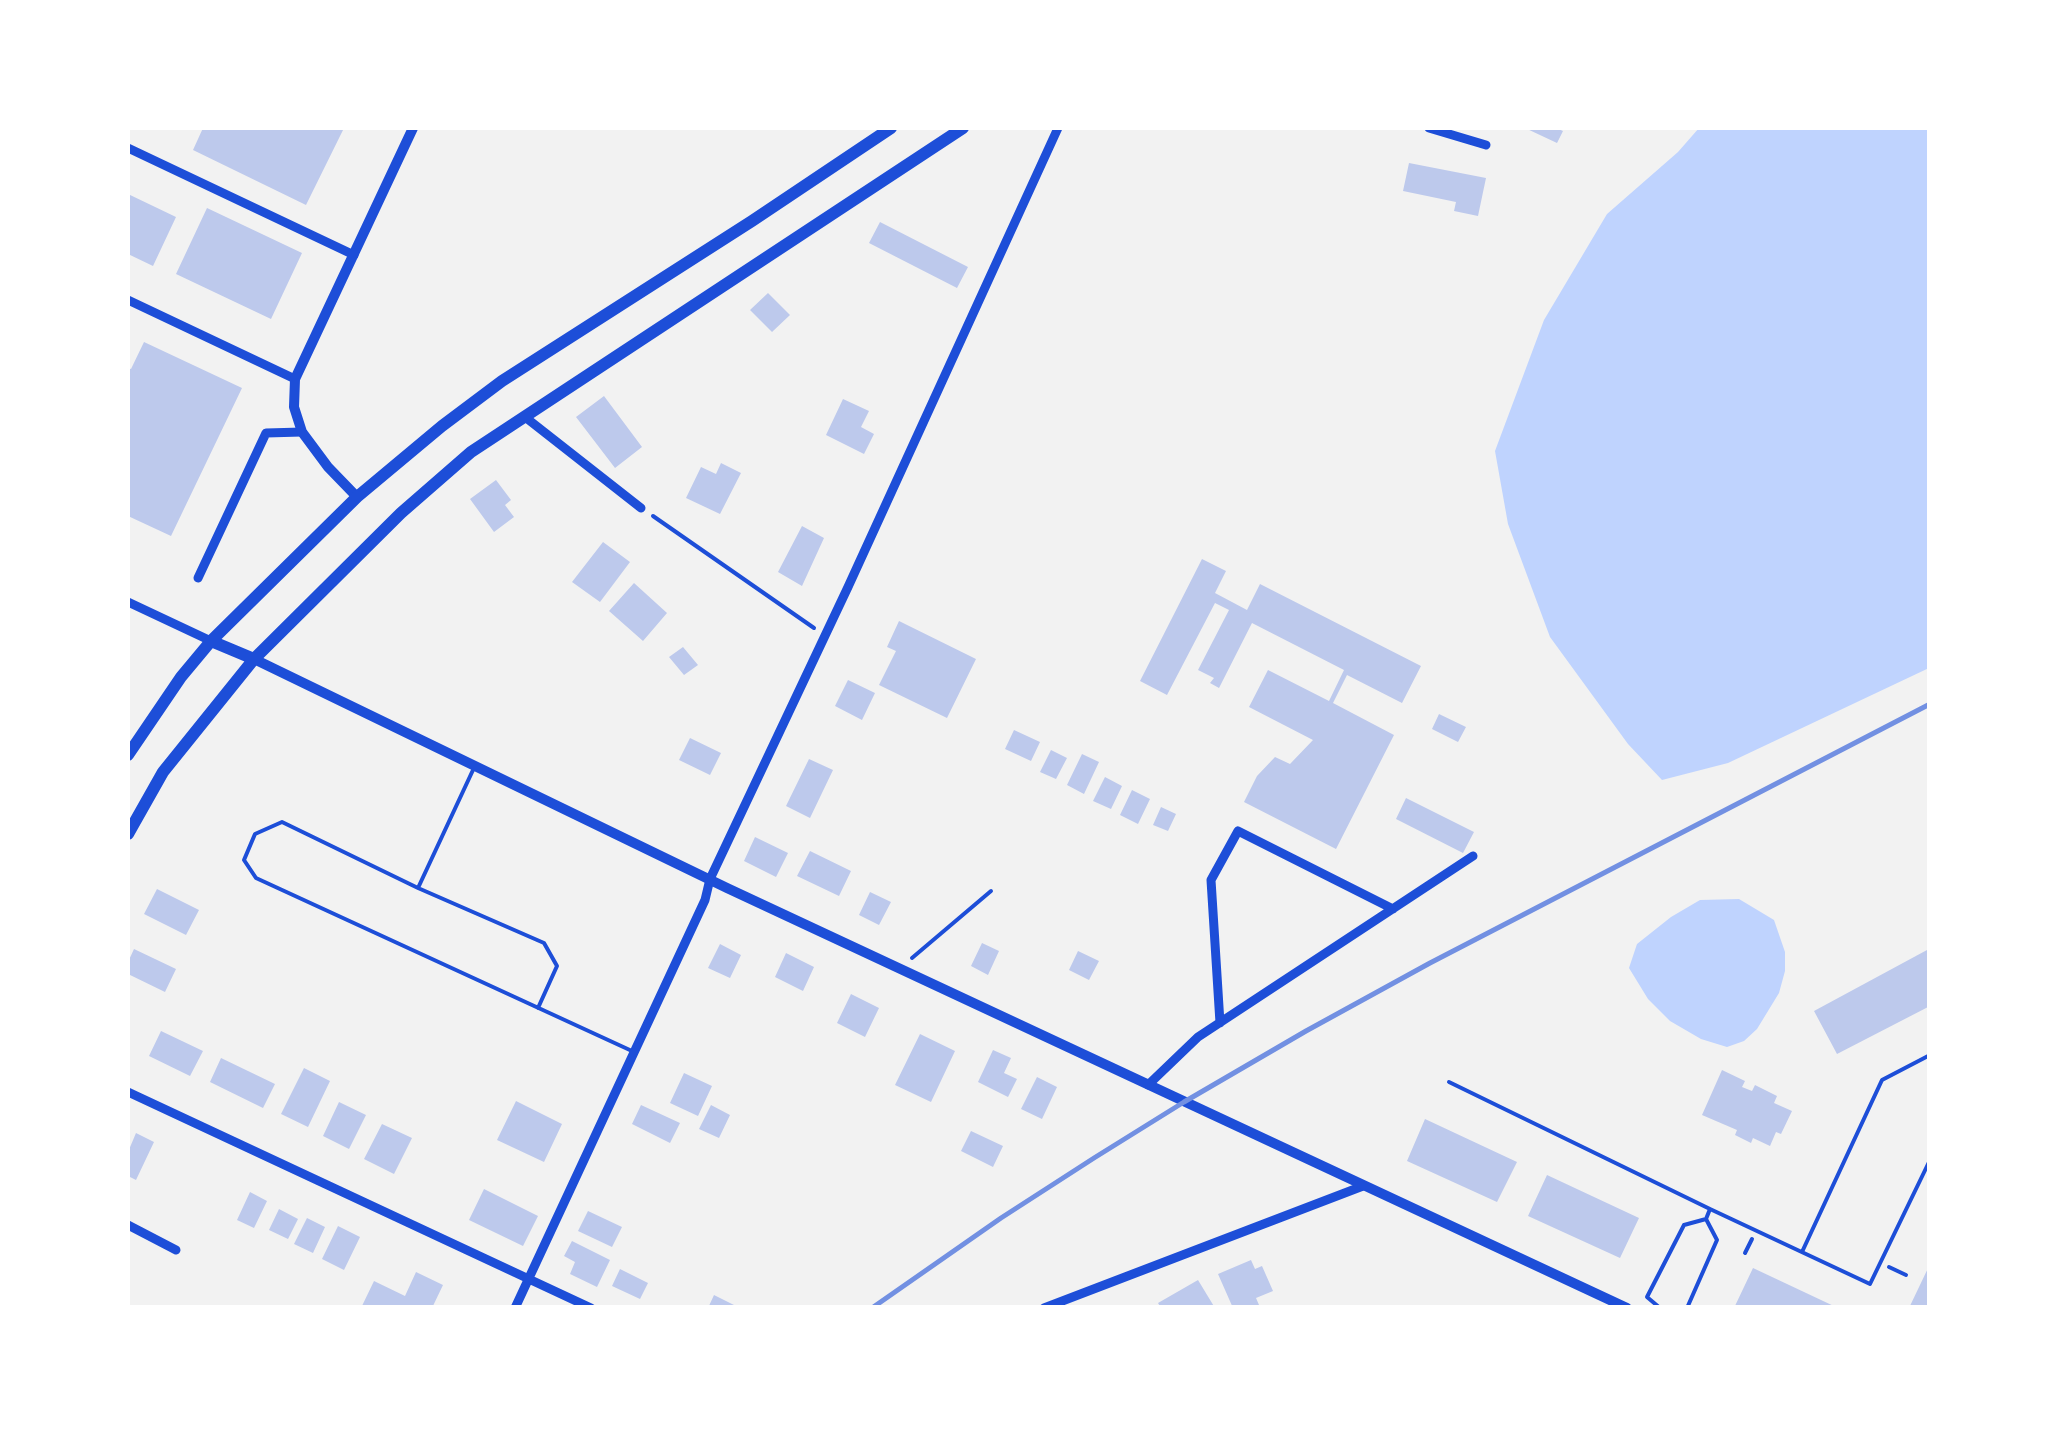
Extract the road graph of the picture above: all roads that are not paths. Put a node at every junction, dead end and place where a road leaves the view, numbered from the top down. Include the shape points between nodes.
1 (413, 128) edge
2 (891, 128) edge
3 (963, 128) edge
4 (1058, 128) edge
5 (1429, 128) edge
6 (1486, 145) dead end
7 (128, 148) edge
8 (354, 254) junction
9 (128, 300) edge
10 (295, 379) junction
11 (524, 417) junction
12 (302, 432) junction
13 (357, 498) junction
14 (641, 508) road end
15 (198, 578) dead end
16 (128, 602) edge
17 (211, 640) junction
18 (254, 659) junction
19 (128, 755) edge
20 (475, 766) junction
21 (128, 834) edge
22 (1473, 856) dead end
23 (710, 879) junction
24 (418, 888) junction
25 (1393, 909) junction
26 (538, 1008) junction
27 (1220, 1023) junction
28 (634, 1052) junction
29 (1930, 1055) edge
30 (1449, 1082) dead end
31 (1148, 1085) junction
32 (128, 1092) edge
33 (1930, 1160) edge
34 (1363, 1186) junction
35 (1710, 1209) junction
36 (1706, 1219) junction
37 (128, 1225) edge
38 (176, 1250) dead end
39 (1802, 1252) junction
40 (528, 1278) junction
41 (515, 1308) edge
42 (591, 1308) edge
43 (1044, 1308) edge
44 (1628, 1308) edge
45 (1660, 1308) edge
46 (1687, 1308) edge

1 - 8 street
2 - 13 main road via 502,381
3 - 11 main road
4 - 23 street
5 - 6 street
7 - 8 street
8 - 10 street
9 - 10 street
10 - 12 street
11 - 14 street
11 - 18 main road via 400,513
12 - 13 street
12 - 15 street via 266,434
13 - 17 main road
16 - 17 street
17 - 18 main road
17 - 19 main road
18 - 20 street
18 - 21 main road via 163,772
20 - 23 street
20 - 24 lane
22 - 25 street
23 - 28 street
23 - 31 street
24 - 26 lane via 544,943 557,966
24 - 26 lane via 282,822 255,834 244,860 256,878
25 - 27 street
25 - 27 street via 1238,831 1211,880
26 - 28 lane
27 - 31 street
28 - 40 street
29 - 39 lane via 1882,1080
30 - 35 lane
31 - 34 street
32 - 40 street
33 - 39 lane via 1870,1284
34 - 43 street
34 - 44 street
35 - 36 lane
35 - 39 lane
36 - 45 lane via 1684,1225 1647,1298
36 - 46 lane via 1717,1240
37 - 38 street
40 - 41 street
40 - 42 street

